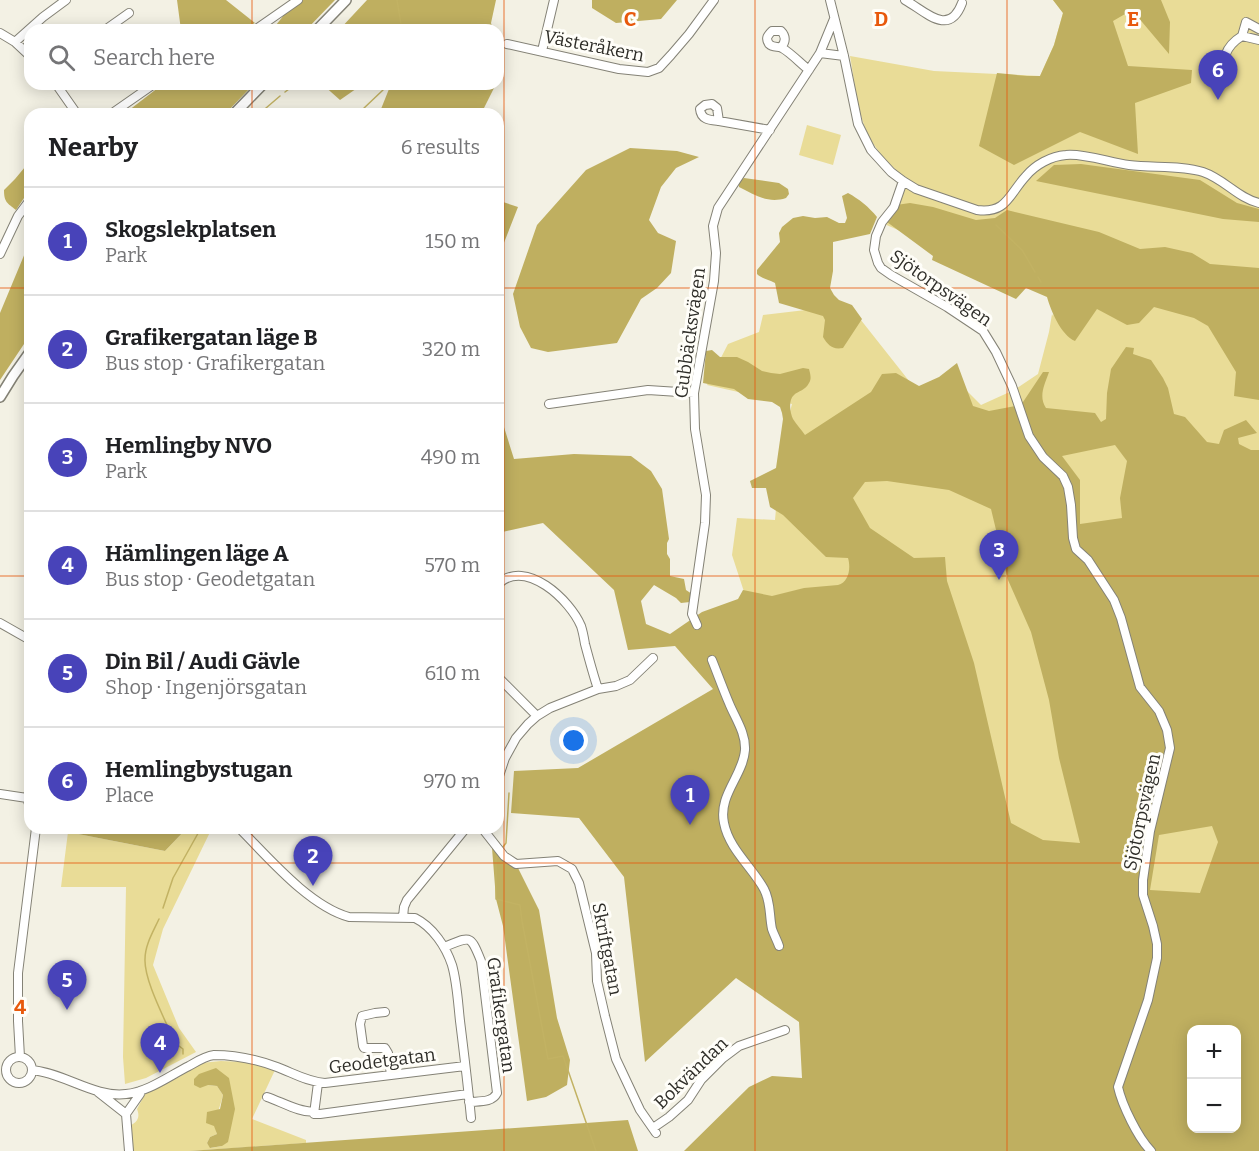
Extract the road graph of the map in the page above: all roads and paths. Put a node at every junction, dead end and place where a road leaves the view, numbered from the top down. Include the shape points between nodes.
1 (66, 0) edge
2 (298, 0) edge
3 (346, 0) edge
4 (554, 0) edge
5 (714, 0) edge
6 (830, 0) edge
7 (905, 0) edge
8 (962, 3) dead end
9 (129, 13) dead end
10 (834, 19) junction
11 (35, 24) edge
12 (113, 24) edge
13 (264, 24) edge
14 (322, 24) edge
15 (1259, 29) edge
16 (0, 33) edge
17 (24, 34) edge
18 (1242, 36) junction
19 (1259, 40) edge
20 (15, 42) junction
21 (507, 45) dead end
22 (781, 47) dead end
23 (24, 50) edge
24 (542, 51) junction
25 (820, 53) junction
26 (844, 56) junction
27 (809, 70) junction
28 (1222, 84) dead end
29 (60, 90) edge
30 (145, 90) edge
31 (257, 90) edge
32 (73, 108) edge
33 (119, 108) edge
34 (240, 108) edge
35 (719, 121) dead end
36 (770, 130) junction
37 (903, 181) junction
38 (1259, 203) edge
39 (24, 208) edge
40 (0, 254) edge
41 (24, 361) edge
42 (694, 393) junction
43 (0, 397) edge
44 (549, 404) dead end
45 (504, 578) edge
46 (0, 623) edge
47 (697, 625) dead end
48 (24, 637) edge
49 (653, 658) dead end
50 (712, 660) dead end
51 (504, 683) edge
52 (598, 689) junction
53 (537, 716) junction
54 (504, 763) edge
55 (0, 794) edge
56 (24, 794) edge
57 (35, 834) edge
58 (245, 834) edge
59 (461, 834) edge
60 (487, 834) edge
61 (402, 917) junction
62 (779, 946) dead end
63 (444, 947) junction
64 (385, 1012) dead end
65 (785, 1029) dead end
66 (20, 1057) junction
67 (465, 1066) junction
68 (3, 1069) edge
69 (32, 1070) junction
70 (392, 1075) junction
71 (318, 1083) junction
72 (97, 1091) junction
73 (140, 1091) junction
74 (267, 1097) dead end
75 (469, 1098) junction
76 (314, 1111) junction
77 (126, 1114) junction
78 (471, 1118) dead end
79 (655, 1131) joint
80 (129, 1151) edge
81 (1151, 1151) edge

1 - 11 street
2 - 13 street
3 - 14 main road
4 - 24 street
5 - 24 street, Västeråkern via 671,55 659,68 648,72
6 - 10 street
7 - 8 street via 942,21 959,12
9 - 12 street
10 - 25 street, Gubbäcksvägen
10 - 26 street
15 - 18 street via 1246,22
16 - 20 street
17 - 20 street
18 - 19 street
18 - 28 street via 1224,57
20 - 23 street
21 - 24 street, Västeråkern
22 - 27 street
25 - 26 street
25 - 27 street, Gubbäcksvägen
26 - 37 street via 860,130 871,150
27 - 36 street, Gubbäcksvägen
29 - 32 street
30 - 33 street
31 - 34 main road
35 - 36 street
36 - 42 street, Gubbäcksvägen via 715,217 714,281
37 - 38 street via 916,189 987,212 1010,200 1034,167 1066,155 1202,172 1249,201
37 - 81 street, Sjötorpsvägen via 894,207 876,237 878,263 891,275 984,331 1029,436 1063,476 1077,549 1114,600 1140,687 1159,711 1167,730 1170,748 1143,880 1157,958 1148,1000 1118,1087 1121,1100
39 - 40 street
41 - 43 main road
42 - 44 street via 648,390
42 - 47 street, Gubbäcksvägen via 695,429 706,495 692,614
45 - 52 street via 534,578 570,609 580,626
46 - 48 street
49 - 52 street via 630,680
50 - 62 street via 740,725 745,747 743,763 724,802 724,824 740,856 763,887
51 - 53 street
52 - 53 street
53 - 54 street via 516,738
55 - 56 street
57 - 66 street via 18,973
58 - 61 street via 280,870 338,914
59 - 61 street via 407,900
60 - 79 street, Skriftgatan via 516,864 558,861 572,868 596,953 597,981 616,1059 640,1110
61 - 63 street via 423,922
63 - 67 street via 452,966
63 - 75 street, Grafikergatan via 471,940 481,961 497,1094 490,1101
64 - 70 street via 362,1016 360,1024 364,1048 385,1048
65 - 79 street, Bokvändan via 739,1046 723,1058 688,1100
66 - 68 street
66 - 69 street via 30,1062
67 - 70 street, Geodetgatan
67 - 75 street
68 - 69 street via 17,1083 30,1077
69 - 72 street, Geodetgatan
70 - 71 street, Geodetgatan
71 - 73 street, Geodetgatan via 248,1059 214,1055
71 - 76 street
72 - 73 street, Geodetgatan
72 - 77 street
73 - 77 street
74 - 76 street via 308,1113
75 - 76 street via 320,1114
75 - 78 street
77 - 80 street

